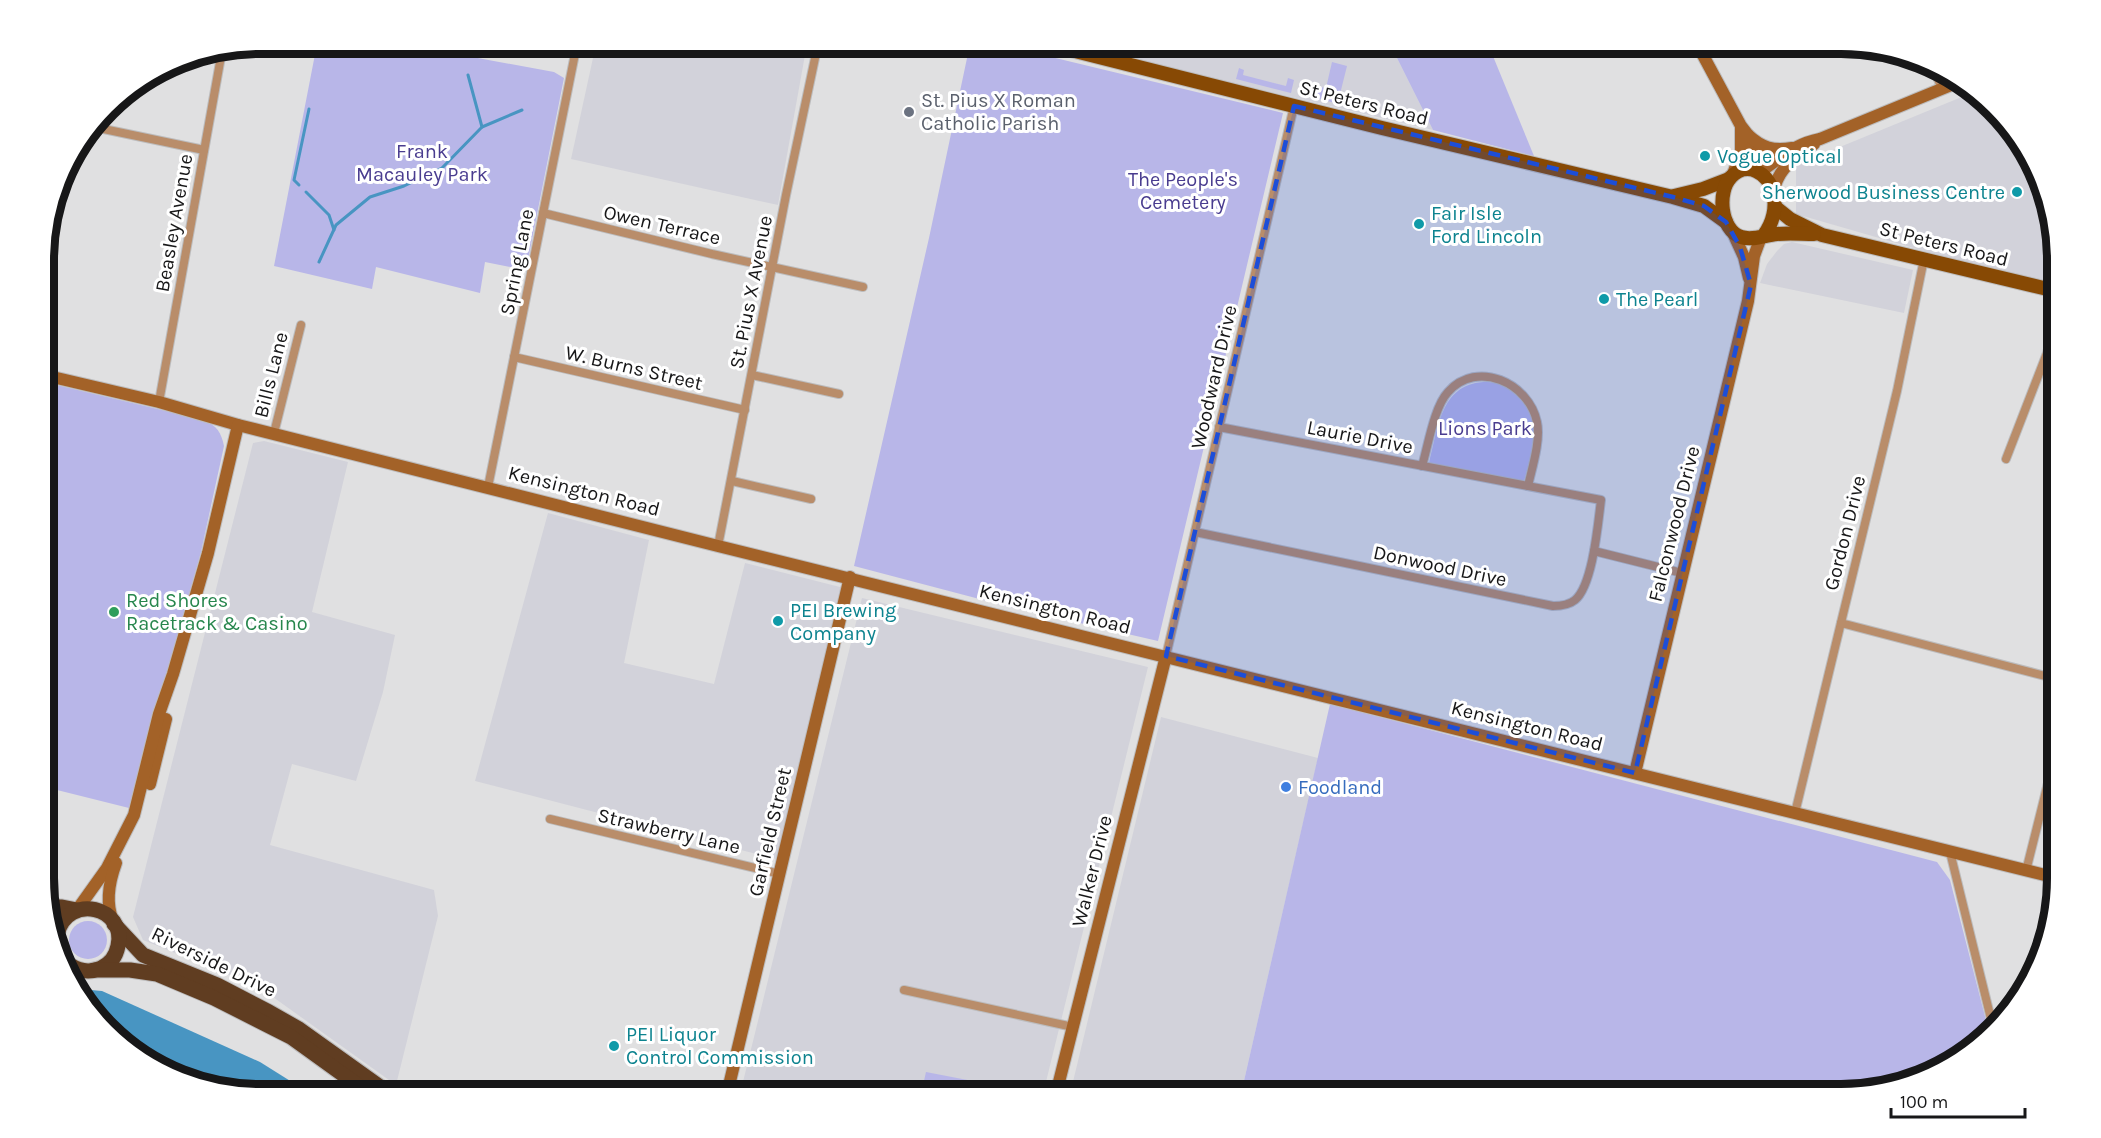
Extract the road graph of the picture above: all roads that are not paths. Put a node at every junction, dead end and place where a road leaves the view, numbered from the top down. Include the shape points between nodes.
1 (575, 54) edge
2 (816, 54) edge
3 (1109, 54) edge
4 (1703, 54) edge
5 (221, 58) edge
6 (1938, 78) edge
7 (1949, 85) edge
8 (1942, 89) junction
9 (1294, 106) junction
10 (101, 129) edge
11 (1745, 131) junction
12 (1820, 139) junction
13 (1793, 148) junction
14 (204, 150) junction
15 (1759, 171) junction
16 (1731, 176) junction
17 (1773, 192) junction
18 (1673, 196) junction
19 (1775, 207) junction
20 (543, 213) junction
21 (1729, 227) junction
22 (1822, 235) junction
23 (1762, 236) junction
24 (1924, 259) junction
25 (773, 268) junction
26 (1751, 285) junction
27 (863, 287) dead end
28 (2047, 289) edge
29 (301, 325) dead end
30 (2047, 353) edge
31 (514, 357) junction
32 (752, 375) junction
33 (54, 377) edge
34 (839, 394) dead end
35 (159, 402) junction
36 (745, 410) junction
37 (238, 425) junction
38 (1219, 427) junction
39 (274, 433) junction
40 (2006, 459) dead end
41 (1422, 466) junction
42 (732, 481) junction
43 (1528, 486) junction
44 (488, 487) junction
45 (811, 499) dead end
46 (1601, 500) joint
47 (1195, 532) junction
48 (718, 546) junction
49 (1594, 551) junction
50 (1682, 573) junction
51 (850, 577) junction
52 (1840, 623) junction
53 (1166, 656) junction
54 (174, 674) junction
55 (2047, 676) edge
56 (1635, 772) junction
57 (2047, 787) edge
58 (1795, 813) junction
59 (550, 819) dead end
60 (1950, 852) junction
61 (2026, 871) junction
62 (780, 874) junction
63 (2047, 876) edge
64 (56, 907) edge
65 (77, 910) junction
66 (114, 924) junction
67 (60, 927) edge
68 (75, 967) edge
69 (94, 970) junction
70 (904, 990) dead end
71 (1991, 1019) edge
72 (1073, 1027) junction
73 (356, 1084) edge
74 (376, 1084) edge
75 (729, 1084) edge
76 (1059, 1084) edge

1 - 20 street, Spring Lane
2 - 25 street, St. Pius X Avenue
3 - 9 main road, St Peters Road
4 - 11 street
5 - 14 street, Beasley Avenue
6 - 8 street
7 - 8 street
8 - 12 street
9 - 18 main road, St Peters Road
9 - 38 street, Woodward Drive
10 - 14 street
11 - 13 street via 1765,148
11 - 15 street
11 - 16 street via 1742,152
12 - 13 street
12 - 17 street via 1781,170
13 - 15 street
14 - 35 street, Beasley Avenue
15 - 16 main road via 1743,170
15 - 17 main road
16 - 18 main road, St Peters Road via 1703,189
16 - 21 main road via 1723,203
17 - 19 main road
18 - 21 main road, St Peters Road via 1704,206
19 - 22 main road, St Peters Road
19 - 23 main road
20 - 25 street, Owen Terrace
20 - 31 street, Spring Lane
21 - 23 main road via 1747,238
21 - 26 street, Falconwood Drive via 1744,257
22 - 23 main road, St Peters Road
22 - 24 main road, St Peters Road
23 - 26 street, Falconwood Drive via 1754,256
24 - 28 main road, St Peters Road
24 - 52 street, Gordon Drive via 1897,391
25 - 27 street, Owen Terrace
25 - 32 street, St. Pius X Avenue
26 - 50 street, Falconwood Drive
29 - 39 street, Bills Lane
30 - 40 street
31 - 36 street, W. Burns Street
31 - 44 street, Spring Lane
32 - 34 street
32 - 36 street, St. Pius X Avenue
33 - 35 street, Kensington Road
35 - 37 street, Kensington Road
36 - 42 street, St. Pius X Avenue
37 - 39 street, Kensington Road
37 - 54 street
38 - 41 street, Laurie Drive
38 - 47 street, Woodward Drive
39 - 44 street, Kensington Road
41 - 43 street, Laurie Drive
41 - 43 street via 1439,406 1447,393 1469,378 1491,378 1514,385 1532,406 1538,424
42 - 45 street
42 - 48 street, St. Pius X Avenue
43 - 46 street, Laurie Drive
44 - 48 street, Kensington Road
46 - 49 street, Donwood Drive
47 - 49 street, Donwood Drive via 1553,606 1563,606 1580,596
47 - 53 street, Woodward Drive
48 - 51 street, Kensington Road
49 - 50 street
50 - 56 street, Falconwood Drive
51 - 53 street, Kensington Road
51 - 62 street, Garfield Street
52 - 55 street
52 - 58 street, Gordon Drive
53 - 56 street, Kensington Road
53 - 72 street, Walker Drive
54 - 65 street via 159,714 134,815 107,868
54 - 66 street via 158,758 142,812 112,872 108,910
56 - 58 street, Kensington Road
57 - 61 street
58 - 60 street, Kensington Road
59 - 62 street, Strawberry Lane
60 - 61 street, Kensington Road
60 - 71 street
61 - 63 street, Kensington Road
62 - 75 street, Garfield Street
64 - 65 highway
65 - 66 highway, Riverside Drive via 103,912
65 - 67 highway
66 - 69 highway via 119,942 117,952 104,967
66 - 74 highway, Riverside Drive via 143,955 218,985 269,1012
68 - 69 highway, Riverside Drive
69 - 73 highway, Riverside Drive via 157,974 214,998 291,1037
70 - 72 street
72 - 76 street, Walker Drive

